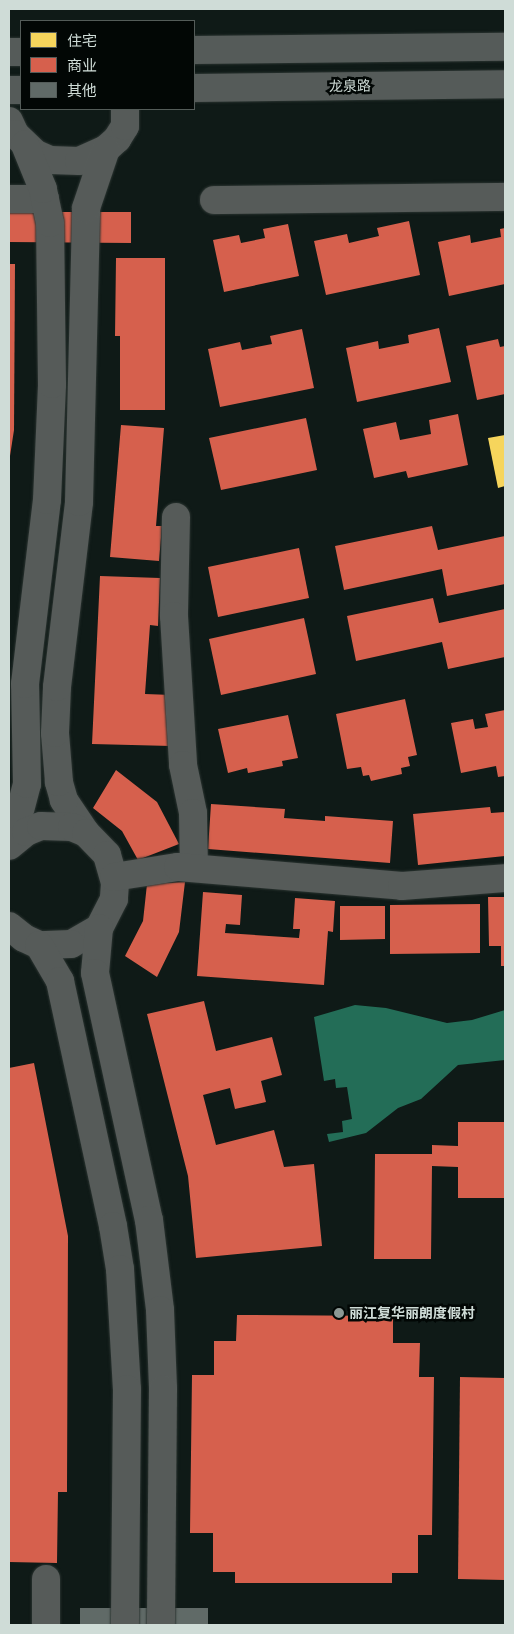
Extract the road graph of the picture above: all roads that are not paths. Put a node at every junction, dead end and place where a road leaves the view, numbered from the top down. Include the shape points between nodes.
1 (505, 46) edge
2 (195, 50) edge
3 (505, 84) edge
4 (195, 88) edge
5 (125, 110) edge
6 (9, 121) edge
7 (24, 145) junction
8 (106, 149) junction
9 (505, 197) edge
10 (9, 199) edge
11 (45, 199) junction
12 (214, 200) dead end
13 (176, 517) dead end
14 (86, 834) junction
15 (11, 844) edge
16 (194, 868) junction
17 (114, 877) junction
18 (505, 878) edge
19 (9, 926) edge
20 (99, 928) junction
21 (39, 944) junction
22 (46, 1579) dead end
23 (46, 1625) edge
24 (125, 1625) edge
25 (161, 1625) edge

1 - 2 main road
3 - 4 main road, 龙泉路
5 - 8 lane via 125,126
6 - 7 lane
7 - 8 lane via 50,160 64,162 93,157
7 - 11 lane
8 - 14 lane via 86,208 79,502 57,686 55,733 62,791 73,818
9 - 12 lane
10 - 11 lane
11 - 15 lane via 50,223 52,384 47,490 25,684 27,784
13 - 16 lane via 174,616 183,765 192,813
14 - 15 lane via 64,826 41,826
14 - 17 lane via 107,855
16 - 17 lane via 178,867
16 - 18 lane via 402,886
17 - 20 lane via 114,899
19 - 21 lane via 24,938
20 - 21 lane via 71,944
20 - 25 lane via 96,973 149,1220 160,1310 163,1388
21 - 24 lane via 60,981 120,1269 127,1389
22 - 23 lane

